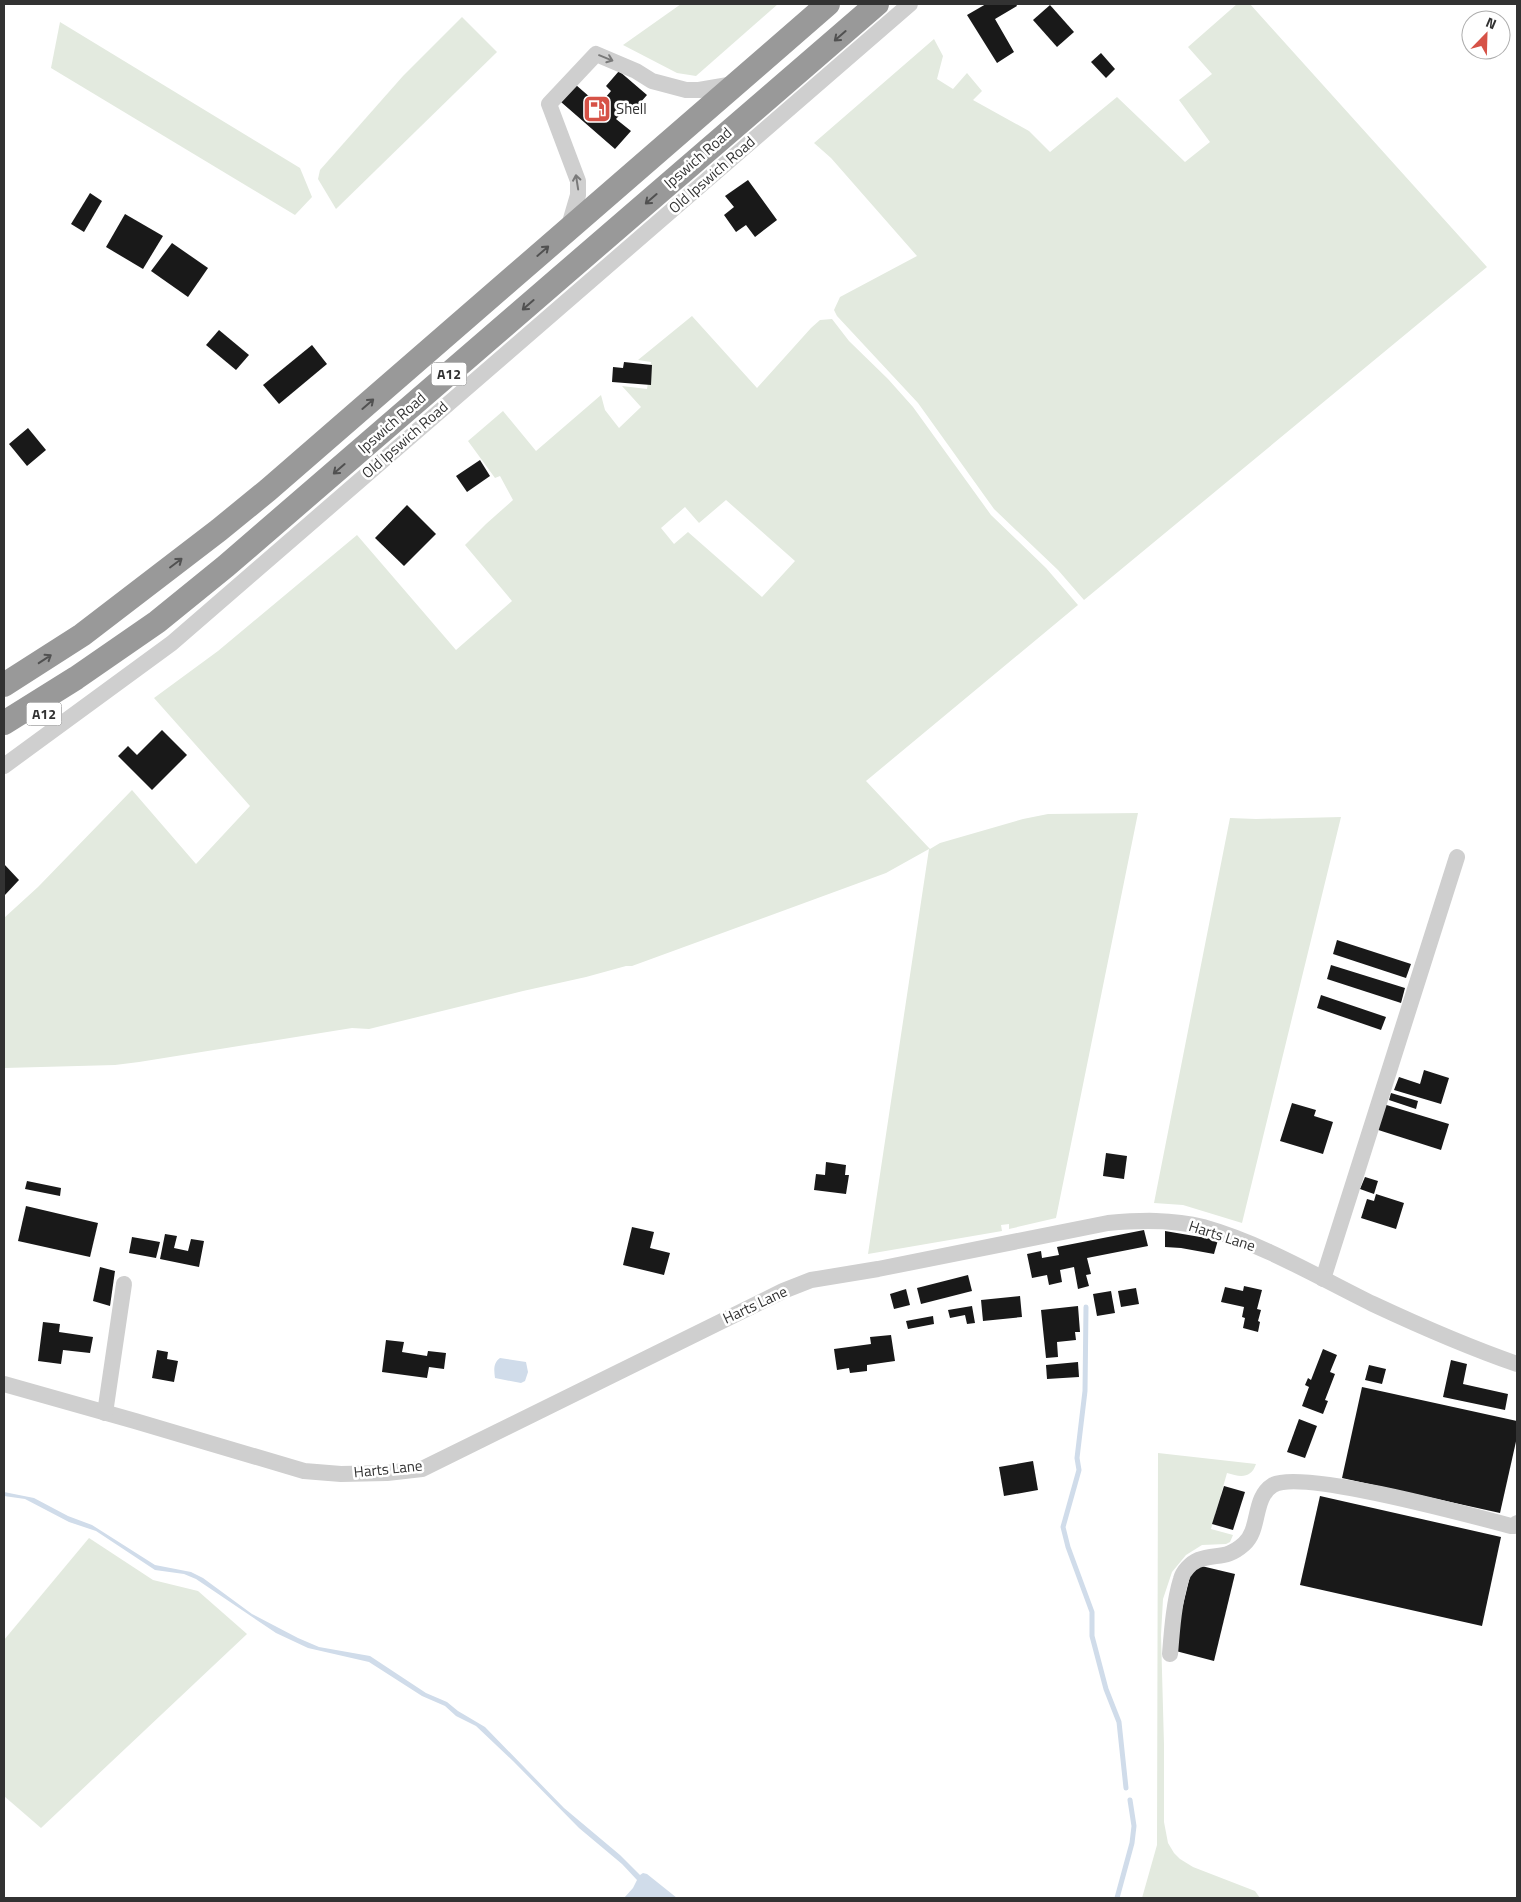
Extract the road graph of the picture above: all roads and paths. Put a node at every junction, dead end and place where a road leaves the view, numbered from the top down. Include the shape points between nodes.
1 (828, 4) edge
2 (877, 4) edge
3 (910, 4) edge
4 (734, 84) junction
5 (568, 229) junction
6 (76, 678) junction
7 (4, 685) edge
8 (4, 723) edge
9 (4, 741) edge
10 (4, 766) edge
11 (1458, 857) dead end
12 (1323, 1279) junction
13 (124, 1284) dead end
14 (1517, 1364) edge
15 (4, 1384) edge
16 (105, 1412) junction
17 (1517, 1523) edge
18 (1170, 1654) dead end

1 - 4 highway, Ipswich Road / A12
2 -> 6 highway, Ipswich Road / A12 via 226,566 157,622
3 - 10 street, Old Ipswich Road via 172,643
4 - 5 highway, Ipswich Road / A12
5 -> 4 street via 578,195 578,180 549,104 596,54 652,81 686,90
7 -> 5 highway, Ipswich Road / A12 via 82,635 220,530
6 - 8 highway, Ipswich Road / A12
6 - 9 highway, A12 via 46,712
11 - 12 street
12 - 14 street, Harts Lane via 1425,1328
12 - 16 street, Harts Lane via 1271,1253 1203,1227 1140,1220 1108,1223 811,1280 783,1290 422,1469 396,1472 341,1474 304,1471
13 - 16 street
15 - 16 street, Harts Lane
17 - 18 street via 1511,1526 1393,1496 1317,1483 1275,1484 1261,1499 1246,1543 1228,1555 1195,1561 1181,1577

